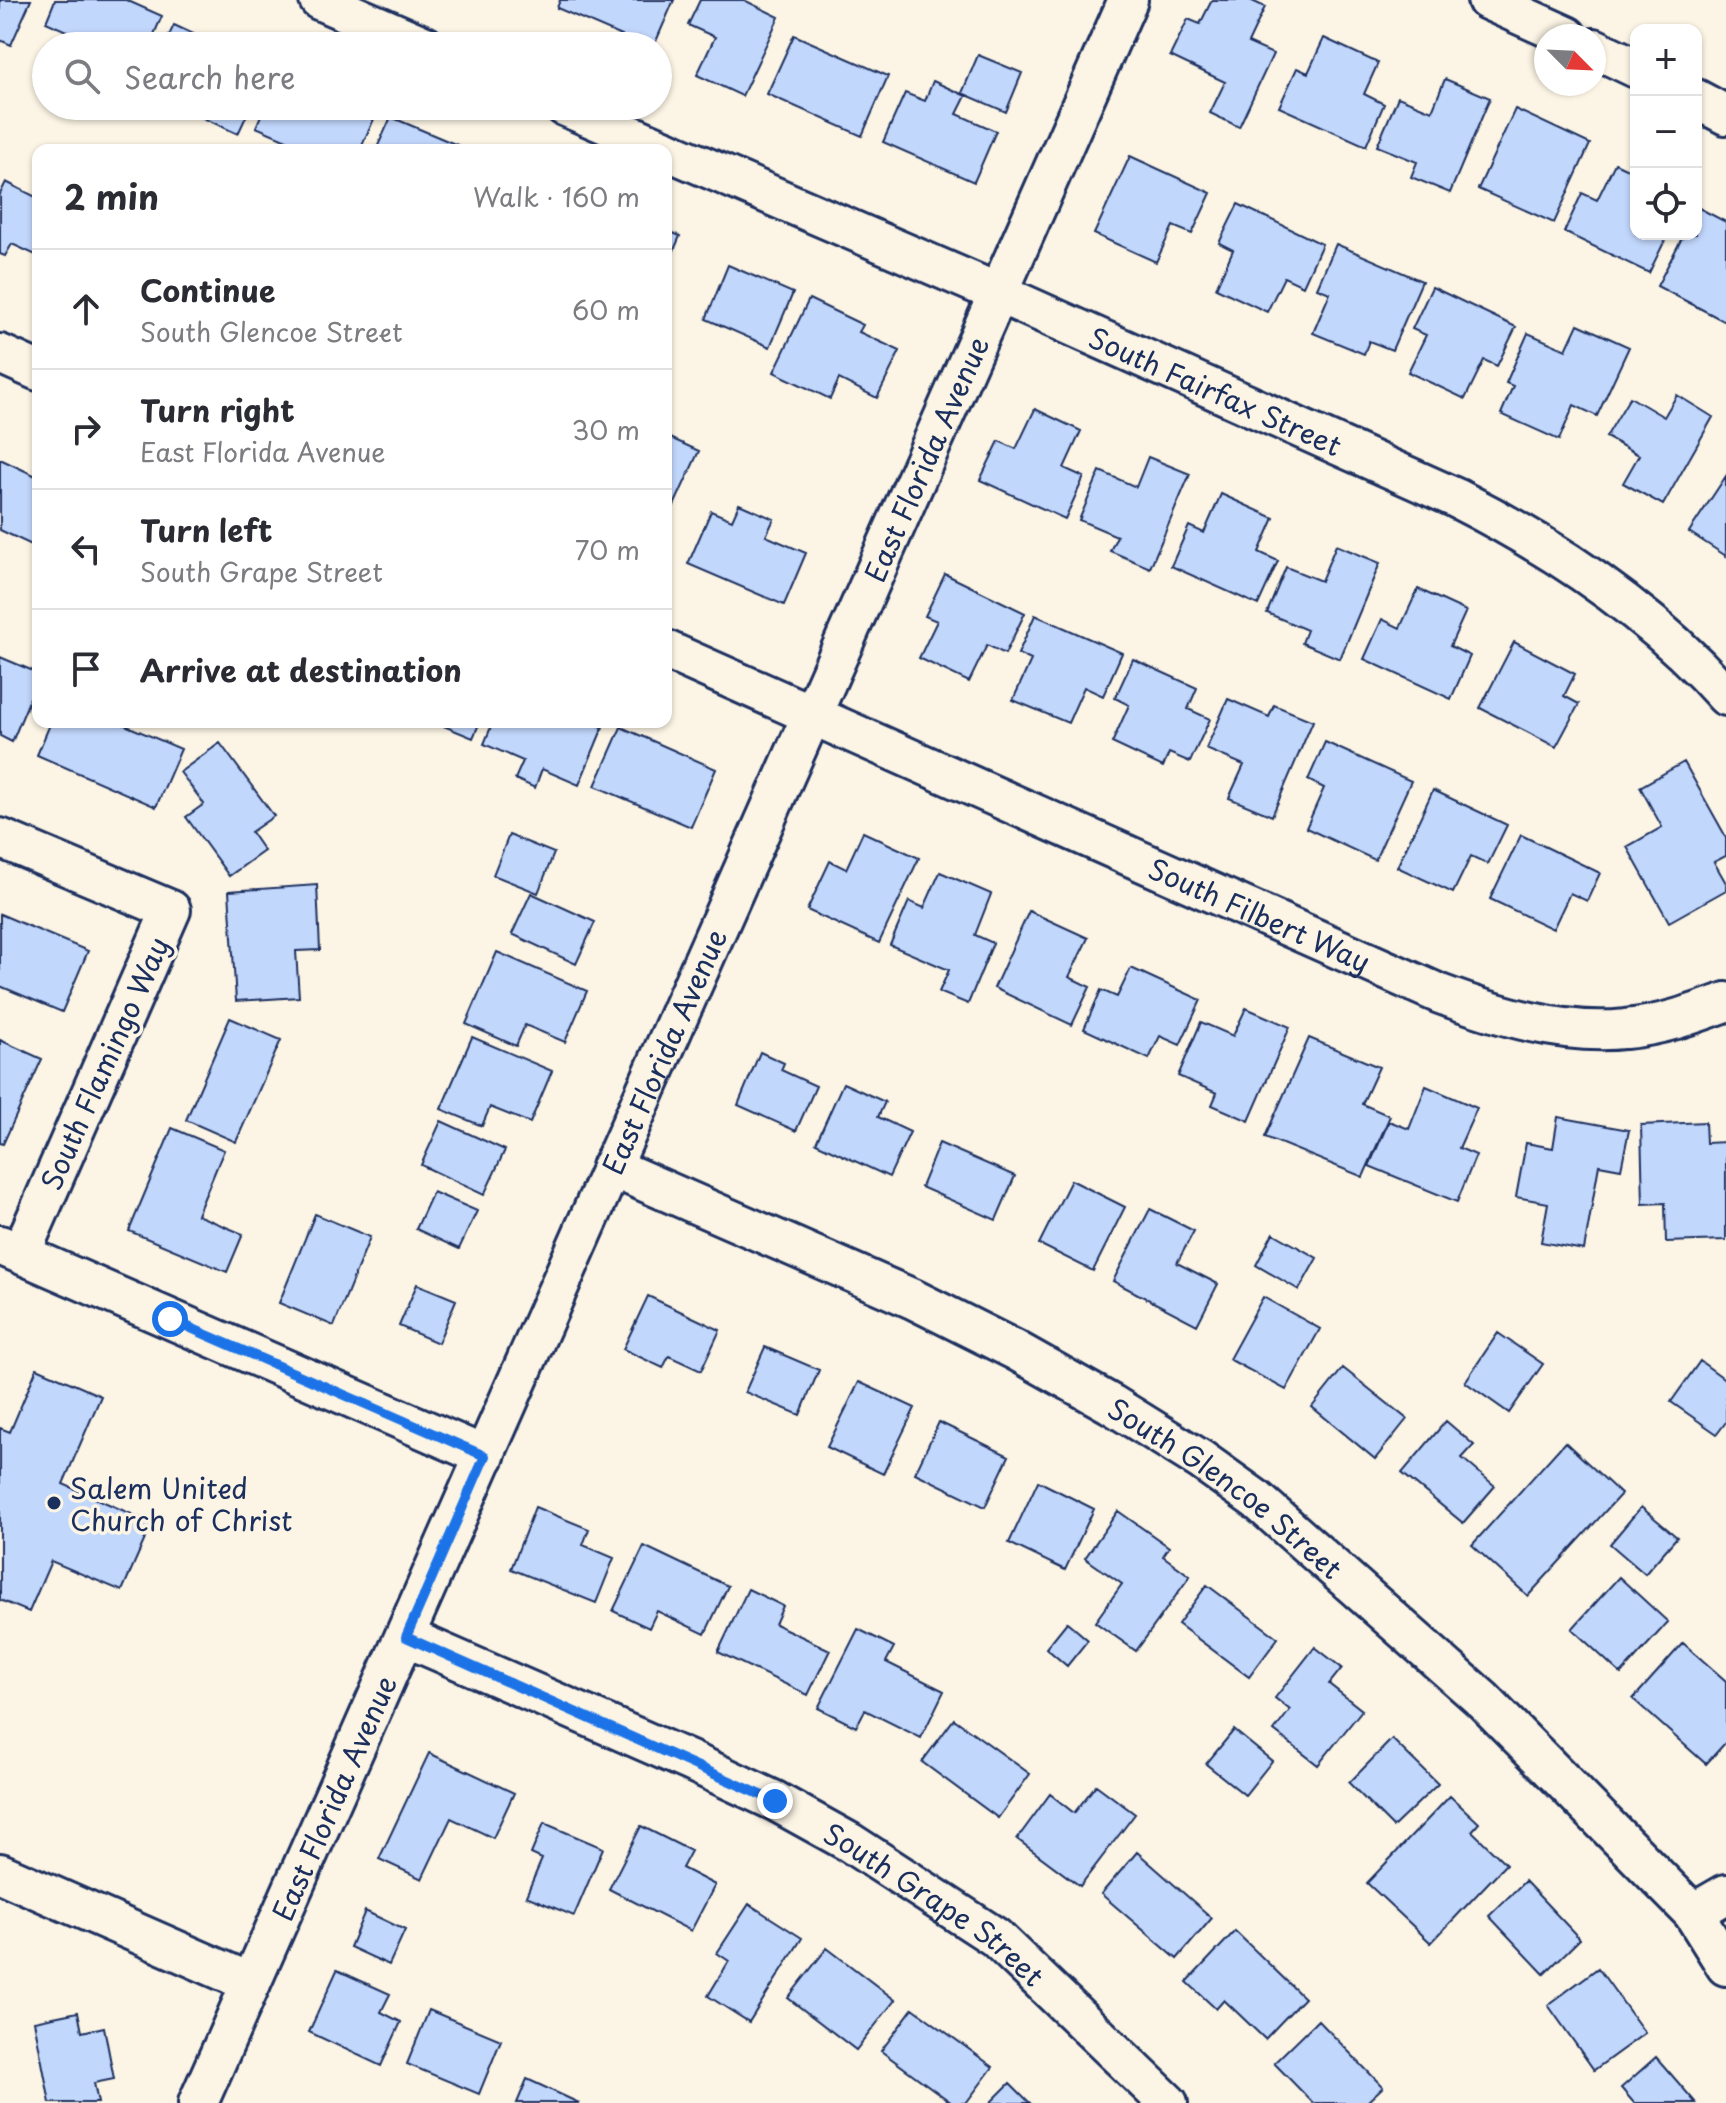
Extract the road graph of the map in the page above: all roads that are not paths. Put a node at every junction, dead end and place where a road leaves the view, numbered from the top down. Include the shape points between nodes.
1 (319, 0) edge
2 (1128, 0) edge
3 (1487, 0) edge
4 (1540, 24) edge
5 (393, 32) edge
6 (1606, 54) edge
7 (1630, 65) edge
8 (1702, 102) edge
9 (1726, 115) edge
10 (596, 120) edge
11 (652, 144) edge
12 (672, 153) edge
13 (998, 293) junction
14 (0, 354) edge
15 (32, 368) edge
16 (672, 653) edge
17 (1726, 696) edge
18 (812, 714) junction
19 (0, 838) edge
20 (1726, 1002) edge
21 (611, 1167) junction
22 (10, 1249) edge
23 (485, 1456) junction
24 (406, 1637) junction
25 (0, 1873) edge
26 (1726, 1894) edge
27 (1693, 1913) junction
28 (1726, 1966) edge
29 (251, 1983) junction
30 (198, 2103) edge
31 (1168, 2103) edge

1 - 5 street
2 - 13 street, East Florida Avenue
3 - 4 street
6 - 7 street
8 - 9 street
10 - 11 street, South Fairfax Street
12 - 13 street, South Fairfax Street
13 - 17 street, South Fairfax Street via 1502,521 1597,582
13 - 18 street, East Florida Avenue
14 - 15 street
16 - 18 street, South Filbert Way
18 - 20 street, South Filbert Way via 1494,1014 1560,1027 1624,1029 1685,1017
18 - 21 street, East Florida Avenue
19 - 22 street, South Flamingo Way via 171,910
21 - 23 street, East Florida Avenue
21 - 27 street, South Glencoe Street via 951,1318 1097,1396 1201,1460 1257,1500 1483,1700
22 - 23 street
23 - 24 street, East Florida Avenue
24 - 29 street, East Florida Avenue
24 - 31 street, South Grape Street via 718,1774 849,1842 995,1937
25 - 29 street
26 - 27 street
27 - 28 street, South Glencoe Street
29 - 30 street, East Florida Avenue

